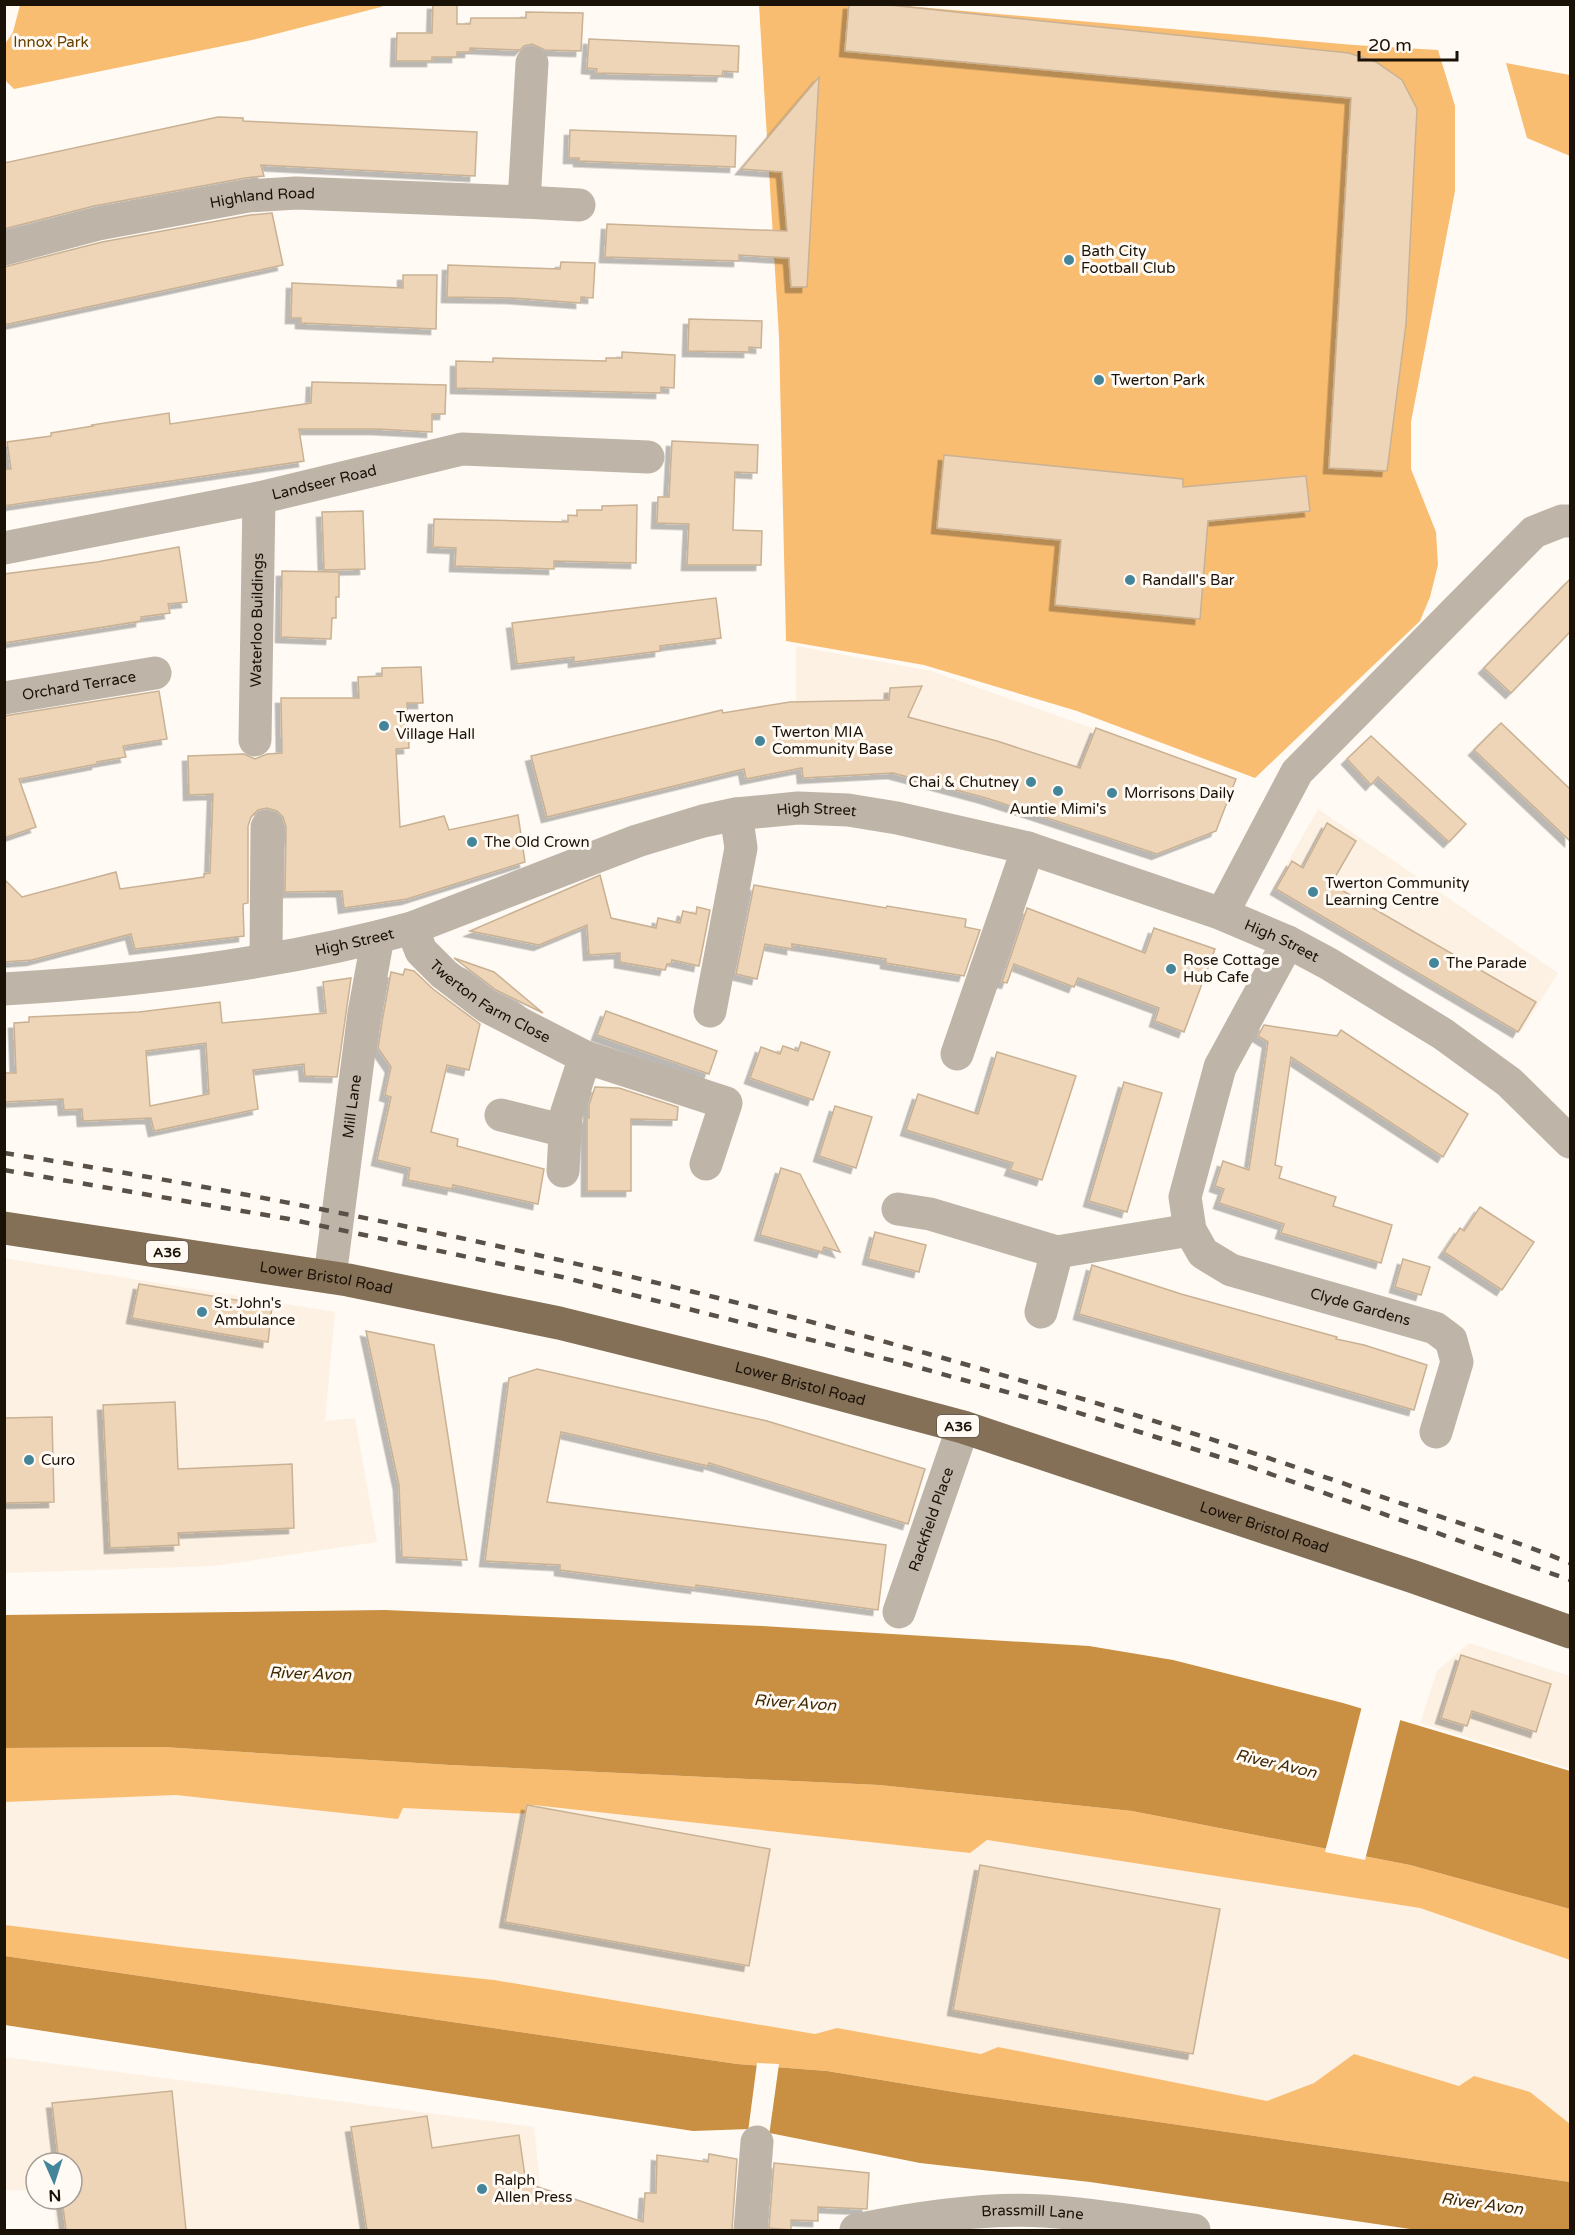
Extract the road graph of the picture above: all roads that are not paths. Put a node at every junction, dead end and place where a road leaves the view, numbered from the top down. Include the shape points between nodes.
1 (532, 63) dead end
2 (524, 202) junction
3 (579, 205) dead end
4 (4, 249) edge
5 (648, 457) dead end
6 (259, 498) junction
7 (1566, 521) edge
8 (4, 548) edge
9 (155, 673) dead end
10 (4, 698) edge
11 (255, 740) dead end
12 (735, 814) junction
13 (267, 827) dead end
14 (1028, 848) junction
15 (1222, 914) junction
16 (412, 928) junction
17 (378, 937) junction
18 (1288, 942) junction
19 (266, 959) junction
20 (4, 989) edge
21 (710, 1011) dead end
22 (957, 1054) dead end
23 (585, 1057) junction
24 (501, 1115) dead end
25 (565, 1131) junction
26 (1570, 1142) edge
27 (706, 1164) dead end
28 (563, 1171) dead end
29 (898, 1209) dead end
30 (4, 1228) edge
31 (1190, 1230) junction
32 (1057, 1252) junction
33 (330, 1276) junction
34 (1041, 1312) dead end
35 (963, 1427) junction
36 (1436, 1432) dead end
37 (898, 1612) dead end
38 (1570, 1632) edge
39 (758, 2142) dead end
40 (907, 2225) edge
41 (750, 2230) edge
42 (856, 2230) edge
43 (1194, 2230) edge

1 - 2 street
2 - 3 street, Highland Road
2 - 4 street, Highland Road via 297,194 248,196 98,224
5 - 6 street, Landseer Road via 462,449
6 - 8 street, Landseer Road
6 - 11 street, Waterloo Buildings
7 - 15 street via 1534,532 1297,772
9 - 10 street, Orchard Terrace
12 - 14 street, High Street via 798,808 848,810
12 - 16 street, High Street via 637,841
12 - 21 street via 741,848
13 - 19 street
14 - 15 street, High Street
14 - 22 street
15 - 18 street, High Street
16 - 17 street, High Street
16 - 23 street, Twerton Farm Close via 421,951 486,1006
17 - 19 street, High Street
17 - 33 street, Mill Lane via 364,1013
18 - 26 street, High Street via 1443,1034 1509,1082
18 - 31 street, Clyde Gardens via 1220,1067 1185,1197
19 - 20 street, High Street via 141,978
23 - 25 street via 566,1115
23 - 27 street, Twerton Farm Close via 726,1103
24 - 25 street
25 - 28 street
29 - 32 street via 930,1214
30 - 33 highway, Lower Bristol Road / A36
31 - 32 street
31 - 36 street, Clyde Gardens via 1203,1252 1231,1270 1435,1328 1452,1340 1457,1362
32 - 34 street
33 - 35 highway, Lower Bristol Road / A36 via 559,1323
35 - 37 street, Rackfield Place
35 - 38 highway, Lower Bristol Road / A36
39 - 41 street
40 - 42 street, Brassmill Lane
40 - 43 street, Brassmill Lane via 987,2212 1042,2210

